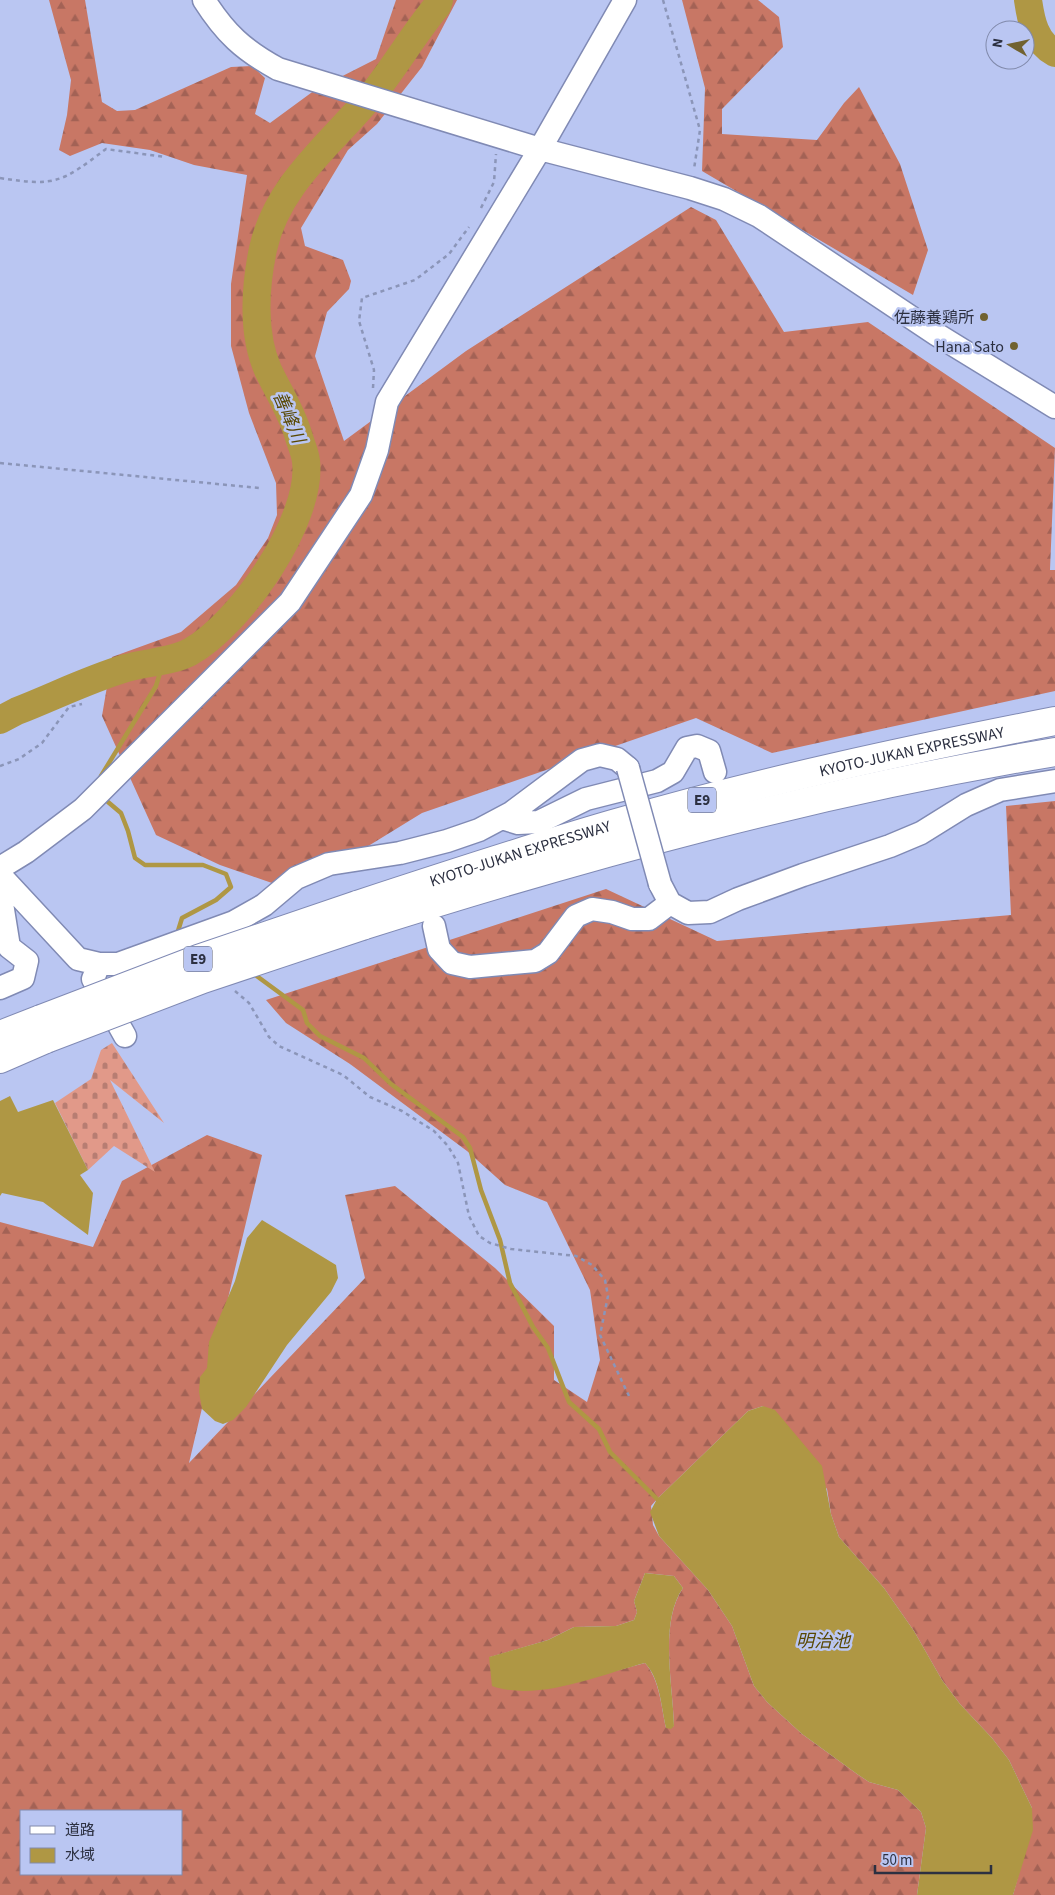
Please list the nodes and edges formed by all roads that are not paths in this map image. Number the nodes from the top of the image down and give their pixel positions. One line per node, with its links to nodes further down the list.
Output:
1 (204, 0): 3 (street)
2 (625, 0): 3 (street)
3 (540, 149): 4 (street); 10 (street)
4 (1055, 407)
5 (1055, 721): 14 (highway, KYOTO-JUKAN EXPRESSWAY / E9)
6 (1055, 752): 14 (highway, KYOTO-JUKAN EXPRESSWAY / E9)
7 (715, 772): 9 (street)
8 (1055, 781): 13 (street)
9 (502, 818): 13 (street, bridge); 16 (street)
10 (0, 868)
11 (0, 875): 16 (street)
12 (0, 891): 17 (street)
13 (665, 893): 15 (street)
14 (359, 916): 18 (highway, KYOTO-JUKAN EXPRESSWAY / E9, bridge)
15 (434, 926)
16 (99, 964): 20 (street)
17 (0, 988)
18 (43, 1029): 19 (highway, KYOTO-JUKAN EXPRESSWAY / E9); 21 (highway, KYOTO-JUKAN EXPRESSWAY / E9)
19 (0, 1035)
20 (125, 1036)
21 (0, 1058)

